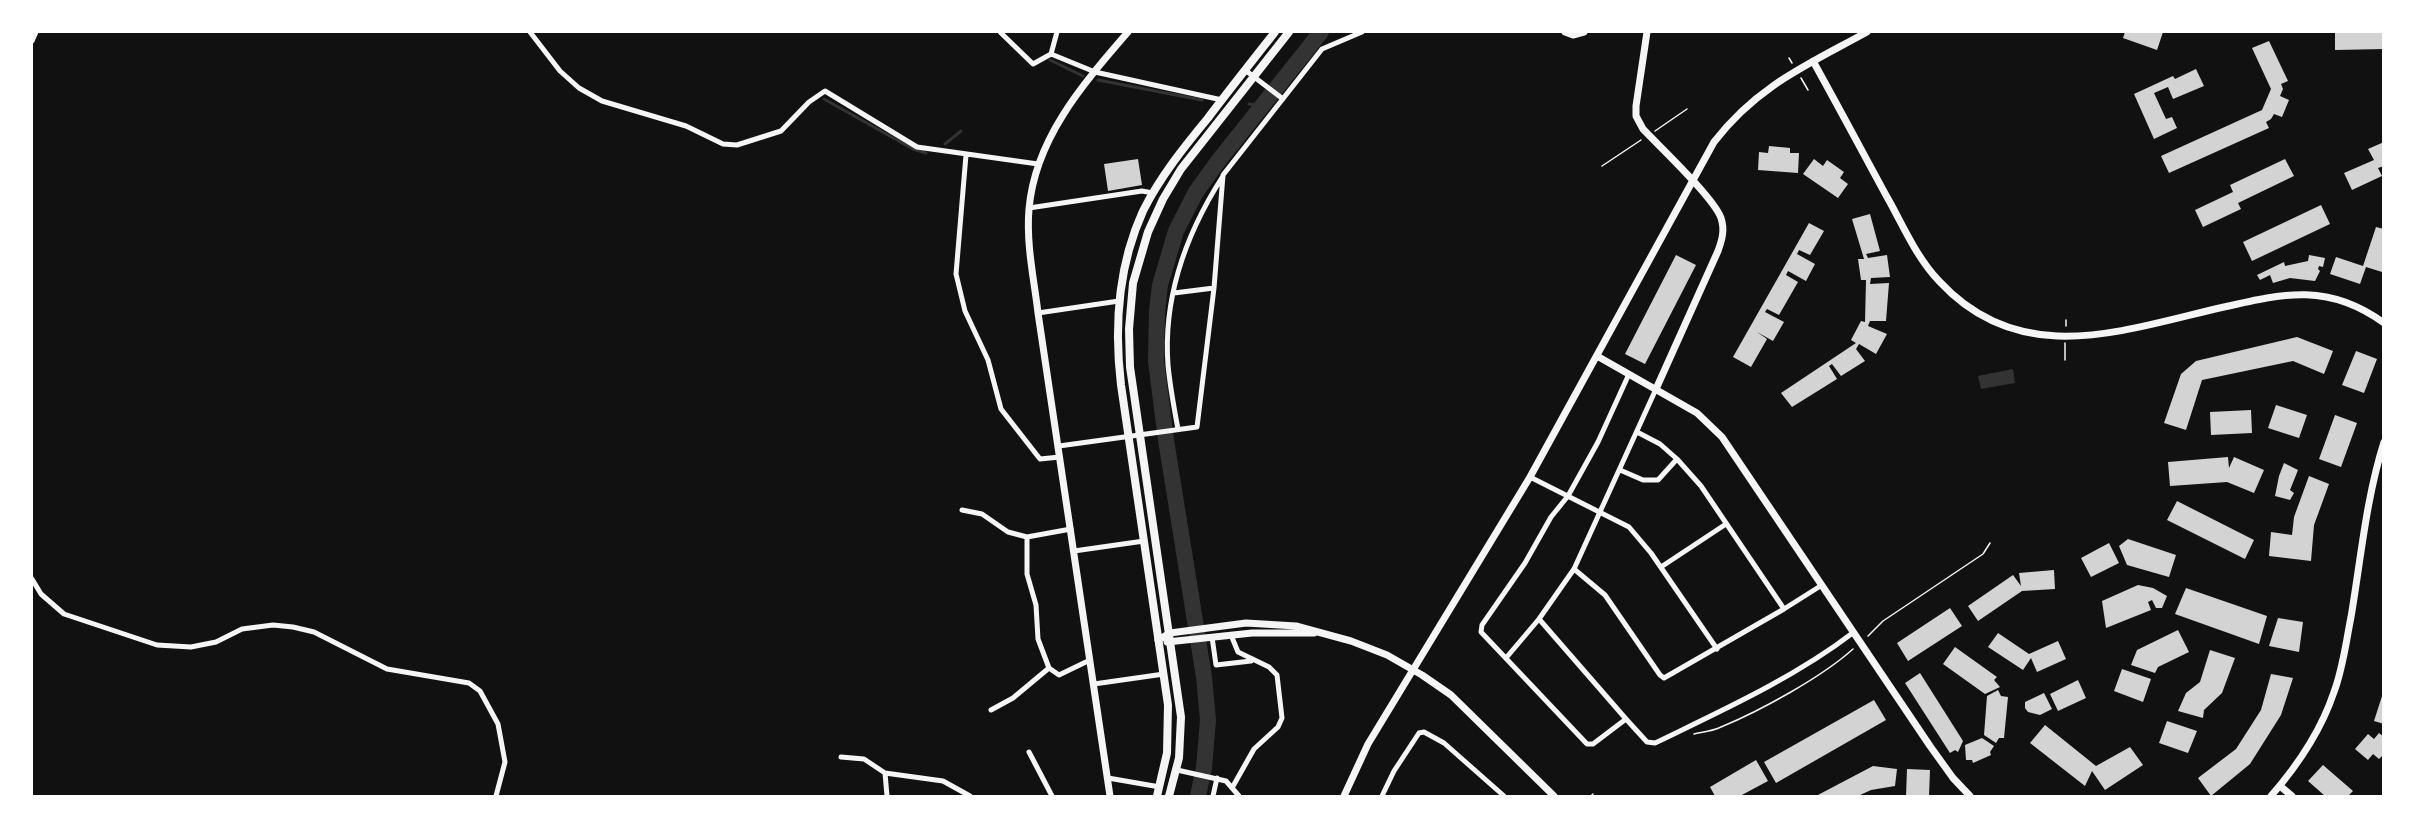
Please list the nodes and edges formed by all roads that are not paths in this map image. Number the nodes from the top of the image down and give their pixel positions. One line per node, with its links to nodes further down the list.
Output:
1 (36, 32): 13 (street)
2 (530, 32): 21 (street)
3 (1000, 32): 14 (street)
4 (1057, 32): 14 (street)
5 (1128, 32): 17 (street)
6 (1275, 32): 16 (main road)
7 (1289, 32): 18 (main road)
8 (1362, 32): 19 (street)
9 (1565, 32): 10 (street)
10 (1584, 32)
11 (1647, 32): 33 (street)
12 (1867, 32): 15 (street)
13 (32, 41)
14 (1051, 54): 17 (street)
15 (1813, 61): 30 (street); 31 (street)
16 (1245, 70): 18 (street); 20 (main road)
17 (1095, 72): 20 (street); 22 (street)
18 (1254, 76): 19 (street); 36 (main road)
19 (1282, 98): 23 (street)
20 (1222, 99): 24 (main road)
21 (966, 155): 22 (street); 40 (street)
22 (1038, 164): 25 (street)
23 (1223, 175): 26 (street); 27 (street)
24 (1153, 193): 25 (street); 28 (main road)
25 (1029, 208): 29 (street)
26 (1214, 288): 27 (street); 34 (street)
27 (1174, 293): 34 (street)
28 (1119, 301): 29 (street); 37 (main road)
29 (1038, 314): 39 (street)
30 (2384, 323)
31 (1597, 356): 32 (street); 43 (street)
32 (1629, 374): 33 (street); 44 (street)
33 (1656, 389): 35 (street); 55 (street)
34 (1176, 429): 36 (street)
35 (1637, 432): 41 (street); 42 (street)
36 (1140, 435): 37 (street); 59 (main road)
37 (1128, 437): 39 (street); 50 (main road)
38 (2384, 442): 80 (street)
39 (1059, 446): 40 (street)
40 (1060, 457): 48 (street)
41 (1677, 459): 42 (street); 47 (street)
42 (1620, 470): 46 (street)
43 (1530, 477): 44 (street); 92 (street)
44 (1568, 496): 46 (street); 66 (street)
45 (962, 510): 49 (street)
46 (1602, 512): 52 (street); 53 (street)
47 (1726, 524): 52 (street); 56 (street)
48 (1071, 529): 49 (street); 51 (street)
49 (1027, 537): 69 (street)
50 (1144, 541): 51 (street); 63 (main road)
51 (1074, 551): 67 (street)
52 (1661, 567): 65 (street)
53 (1574, 569): 57 (street); 65 (street)
54 (32, 579): 83 (street)
55 (1822, 585): 56 (street); 58 (street)
56 (1784, 609): 65 (street)
57 (1539, 619): 66 (street); 73 (street)
58 (1854, 632): 73 (street); 96 (street)
59 (1170, 633): 60 (street); 63 (street); 64 (main road)
60 (1322, 633): 61 (street); 95 (street)
61 (1231, 634): 62 (street); 68 (street)
62 (1209, 638): 64 (street); 68 (street)
63 (1158, 640): 64 (street); 70 (main road)
64 (1171, 643): 76 (main road)
65 (1717, 649)
66 (1506, 658): 73 (street)
67 (1090, 660): 69 (street); 71 (street)
68 (1253, 661): 82 (street)
69 (1049, 668): 72 (street)
70 (1164, 674): 71 (street); 81 (main road)
71 (1094, 684): 78 (street)
72 (992, 710)
73 (1626, 719)
74 (1029, 752): 86 (street)
75 (841, 757): 77 (street)
76 (1176, 770): 79 (street); 89 (main road)
77 (885, 773): 84 (street); 85 (street)
78 (1108, 777): 81 (street); 87 (street)
79 (1215, 778): 82 (street); 90 (street)
80 (2280, 786): 97 (street); 98 (street)
81 (1160, 787): 88 (main road)
82 (1232, 788): 91 (street)
83 (495, 796)
84 (887, 796)
85 (970, 796)
86 (1052, 796)
87 (1110, 796)
88 (1157, 796)
89 (1169, 796)
90 (1213, 796)
91 (1239, 796)
92 (1344, 796)
93 (1383, 796): 94 (street)
94 (1504, 796)
95 (1554, 796)
96 (1970, 796)
97 (2271, 796)
98 (2292, 796)

